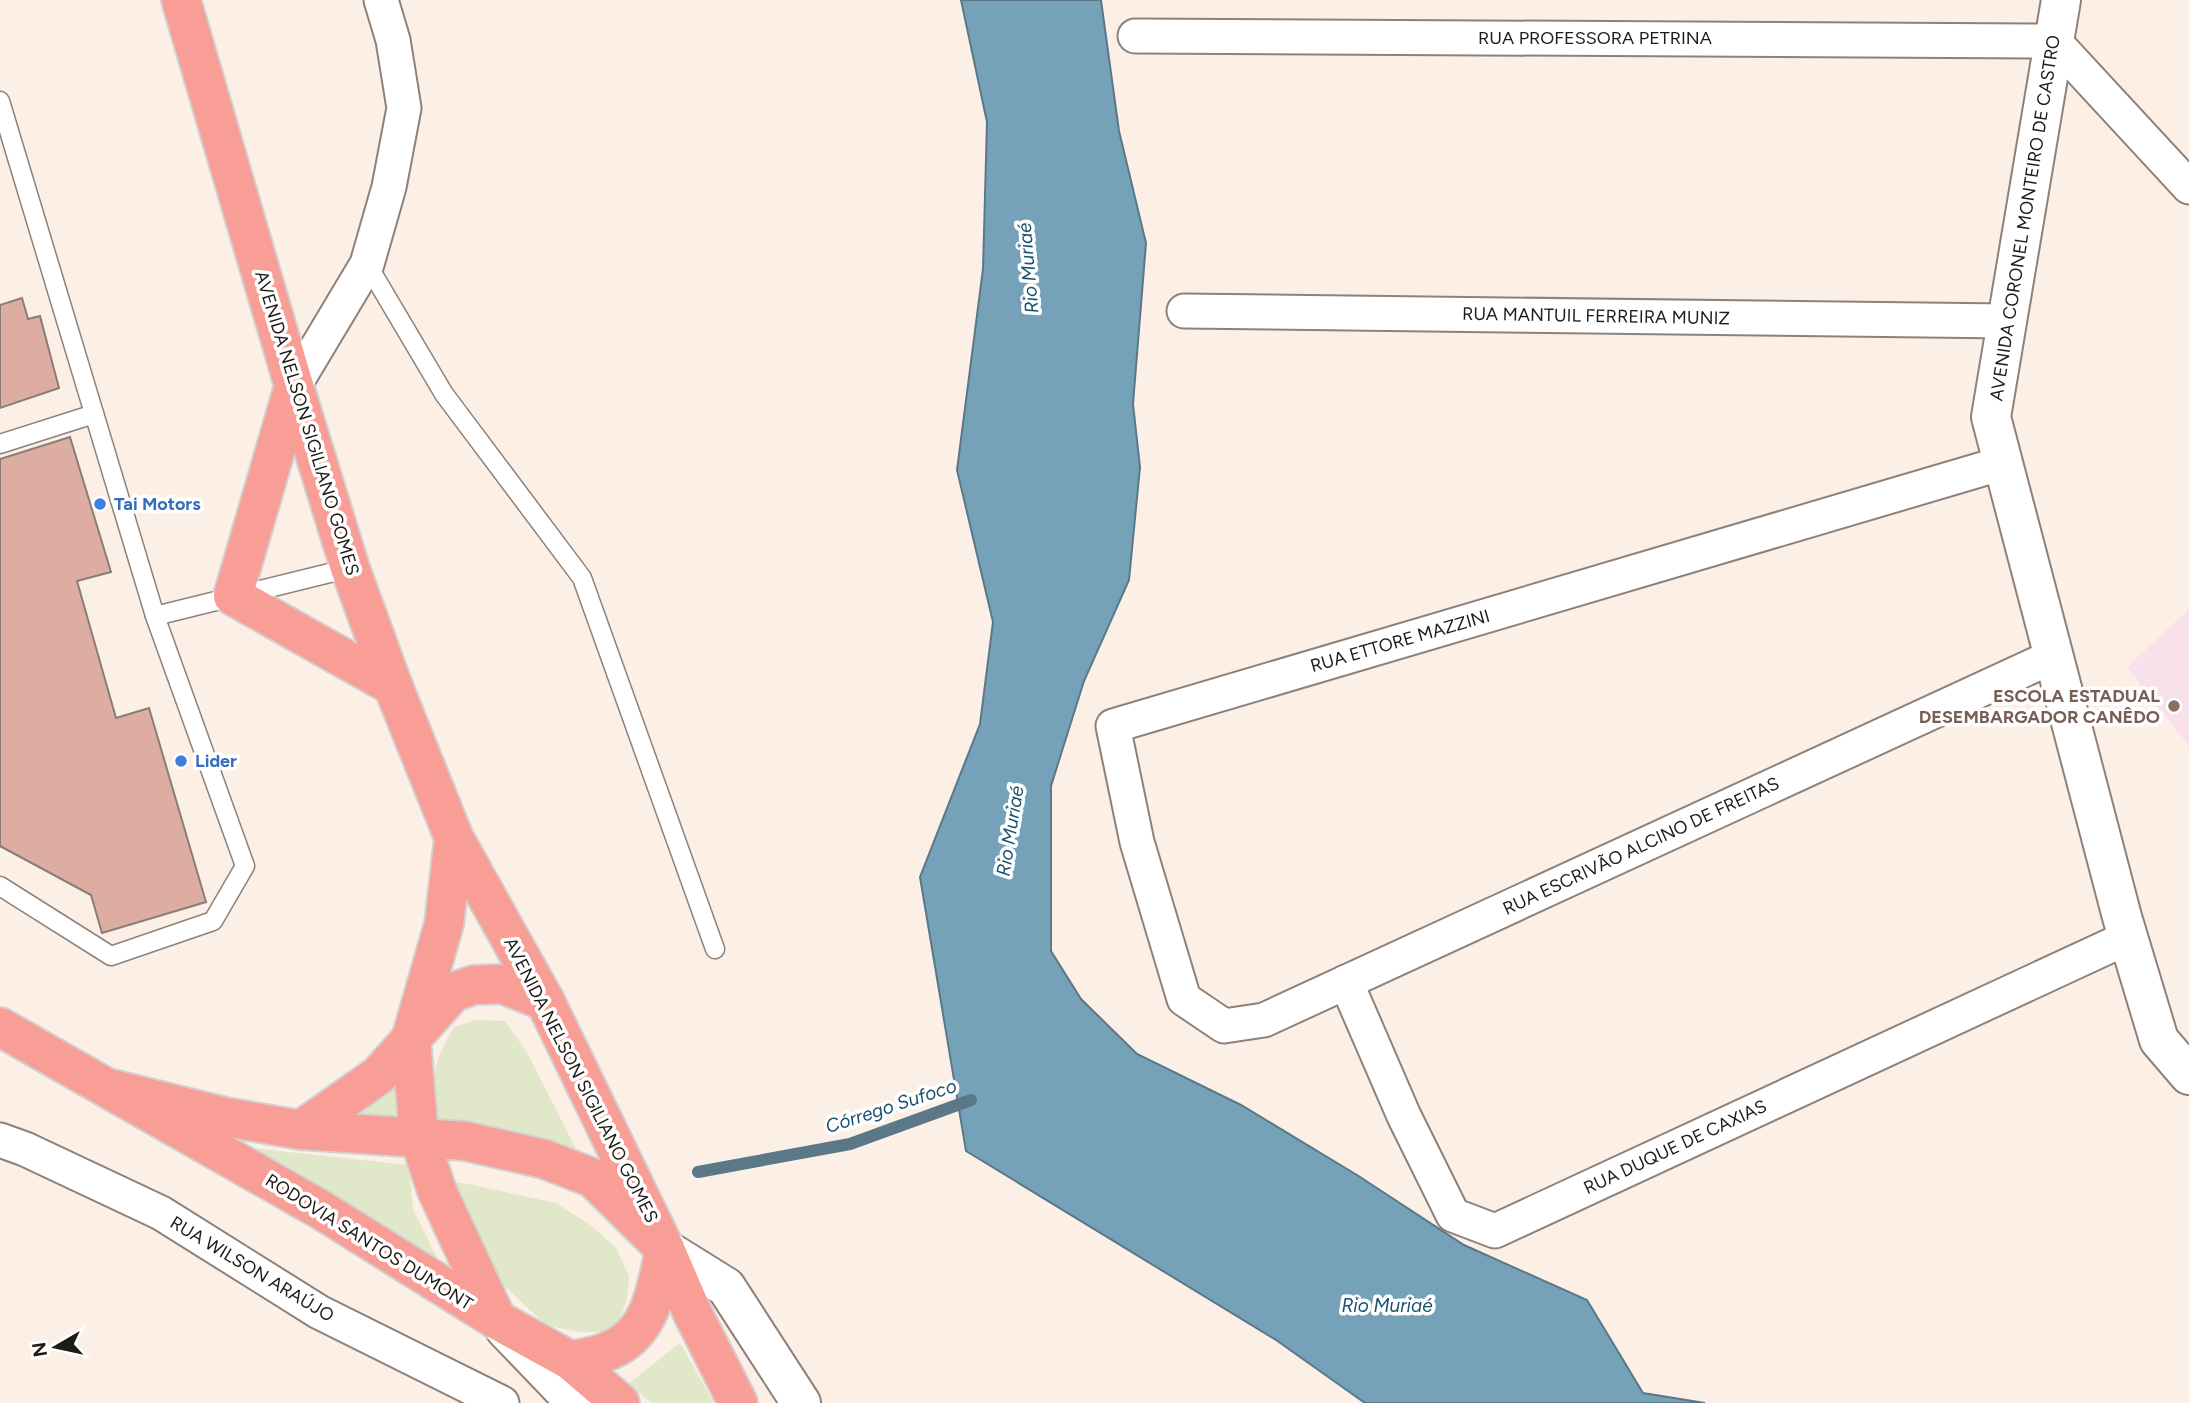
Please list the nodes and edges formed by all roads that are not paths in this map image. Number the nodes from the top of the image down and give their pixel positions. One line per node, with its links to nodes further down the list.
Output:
1 (181, 0): 11 (highway, AVENIDA NELSON SIGILIANO GOMES)
2 (381, 0): 8 (street)
3 (2061, 0): 5 (street, AVENIDA CORONEL MONTEIRO DE CASTRO)
4 (1135, 36): 5 (street, RUA PROFESSORA PETRINA)
5 (2054, 41): 7 (street); 10 (street, AVENIDA CORONEL MONTEIRO DE CASTRO)
6 (0, 101): 12 (lane)
7 (2189, 187)
8 (367, 264): 11 (street); 23 (lane)
9 (1184, 311): 10 (street, RUA MANTUIL FERREIRA MUNIZ)
10 (2008, 321): 14 (street, AVENIDA CORONEL MONTEIRO DE CASTRO)
11 (294, 386): 15 (highway, AVENIDA NELSON SIGILIANO GOMES); 16 (highway)
12 (94, 414): 13 (lane); 17 (lane)
13 (0, 444)
14 (2003, 463): 18 (street, AVENIDA CORONEL MONTEIRO DE CASTRO); 26 (street, RUA ETTORE MAZZINI)
15 (350, 568): 16 (lane); 19 (highway, AVENIDA NELSON SIGILIANO GOMES)
16 (233, 596): 17 (lane); 19 (highway)
17 (155, 616): 21 (lane)
18 (2054, 656): 22 (street, AVENIDA CORONEL MONTEIRO DE CASTRO); 24 (street, RUA ESCRIVÃO ALCINO DE FREITAS)
19 (393, 686): 20 (highway, AVENIDA NELSON SIGILIANO GOMES)
20 (454, 838): 25 (highway, AVENIDA NELSON SIGILIANO GOMES); 28 (highway, AVENIDA NELSON SIGILIANO GOMES)
21 (0, 886)
22 (2129, 937): 24 (street, RUA DUQUE DE CAXIAS); 29 (street, AVENIDA CORONEL MONTEIRO DE CASTRO)
23 (715, 949)
24 (1346, 982): 26 (street, RUA ESCRIVÃO ALCINO DE FREITAS)
25 (545, 1001): 28 (highway); 34 (highway, AVENIDA NELSON SIGILIANO GOMES)
26 (1224, 1026)
27 (0, 1027): 30 (highway, RODOVIA SANTOS DUMONT)
28 (411, 1039): 31 (highway); 32 (highway, AVENIDA NELSON SIGILIANO GOMES)
29 (2189, 1075)
30 (112, 1089): 31 (highway, RODOVIA SANTOS DUMONT); 35 (highway, RODOVIA SANTOS DUMONT)
31 (300, 1130): 32 (highway, RODOVIA SANTOS DUMONT)
32 (419, 1137): 34 (highway, RODOVIA SANTOS DUMONT); 35 (highway, AVENIDA NELSON SIGILIANO GOMES)
33 (0, 1140): 37 (street, RUA WILSON ARAÚJO)
34 (665, 1249): 36 (highway); 40 (highway, RODOVIA SANTOS DUMONT); 41 (street)
35 (497, 1320): 36 (highway, RODOVIA SANTOS DUMONT); 38 (street)
36 (571, 1361): 39 (highway, RODOVIA SANTOS DUMONT)
37 (502, 1403)
38 (576, 1403)
39 (620, 1403)
40 (738, 1403)
41 (801, 1403)

